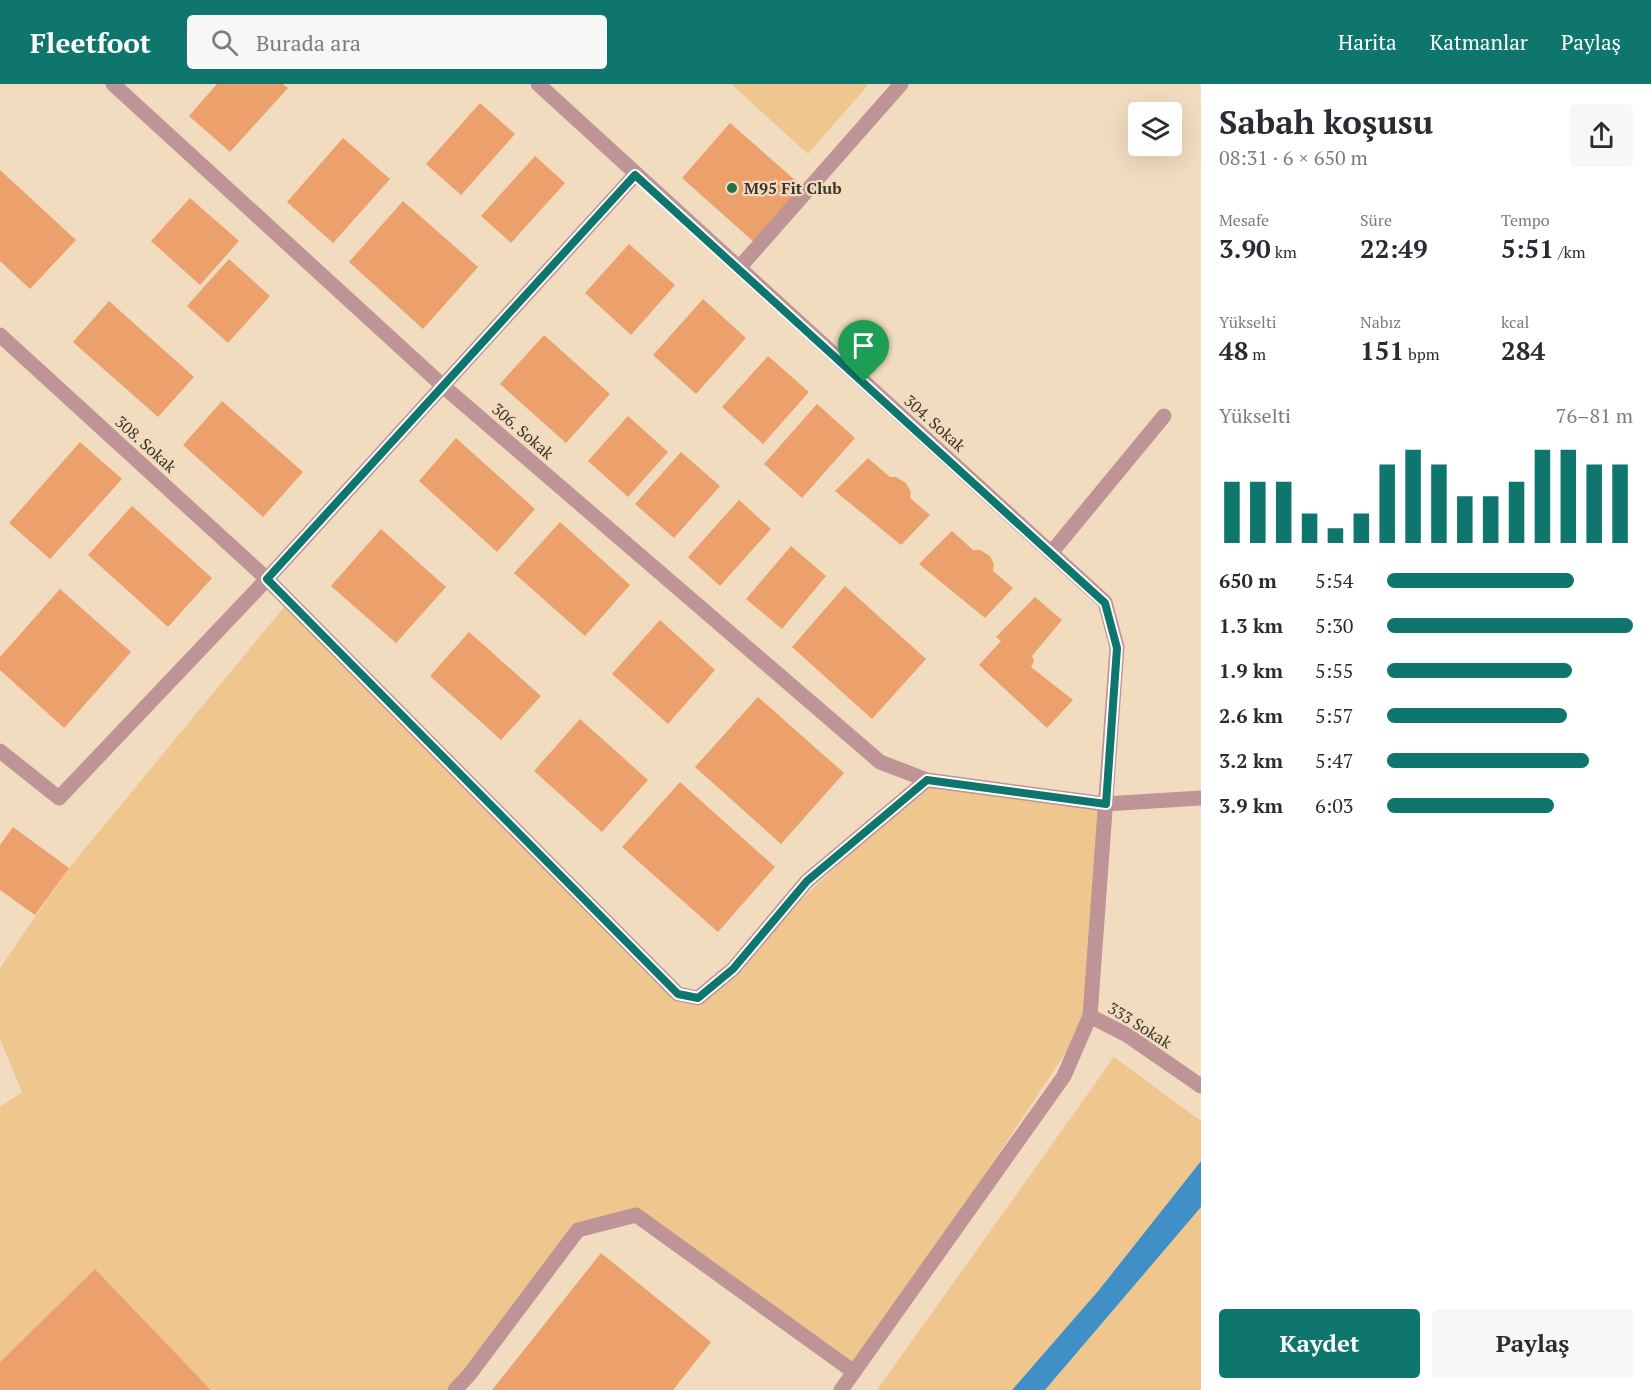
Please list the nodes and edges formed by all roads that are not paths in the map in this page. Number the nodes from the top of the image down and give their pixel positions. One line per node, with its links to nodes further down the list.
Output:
1 (113, 84): 7 (street, 306. Sokak)
2 (538, 84): 4 (street, 304. Sokak)
3 (901, 84): 5 (street)
4 (635, 175): 5 (street, 304. Sokak); 7 (street)
5 (739, 268): 9 (street, 304. Sokak)
6 (0, 335): 10 (street, 308. Sokak)
7 (443, 386): 10 (street); 12 (street, 306. Sokak)
8 (1164, 416): 9 (street)
9 (1052, 553): 14 (street, 304. Sokak)
10 (267, 579): 11 (street); 12 (street, 308. Sokak)
11 (0, 751)
12 (927, 780): 14 (street, 306. Sokak)
13 (1201, 798): 14 (street, 306. Sokak)
14 (1106, 804): 15 (street, 304. Sokak)
15 (1090, 1016): 16 (street, 333 Sokak); 17 (street, 304. Sokak)
16 (1201, 1086)
17 (854, 1372): 18 (street); 19 (street, 304. Sokak)
18 (455, 1390)
19 (841, 1390)

